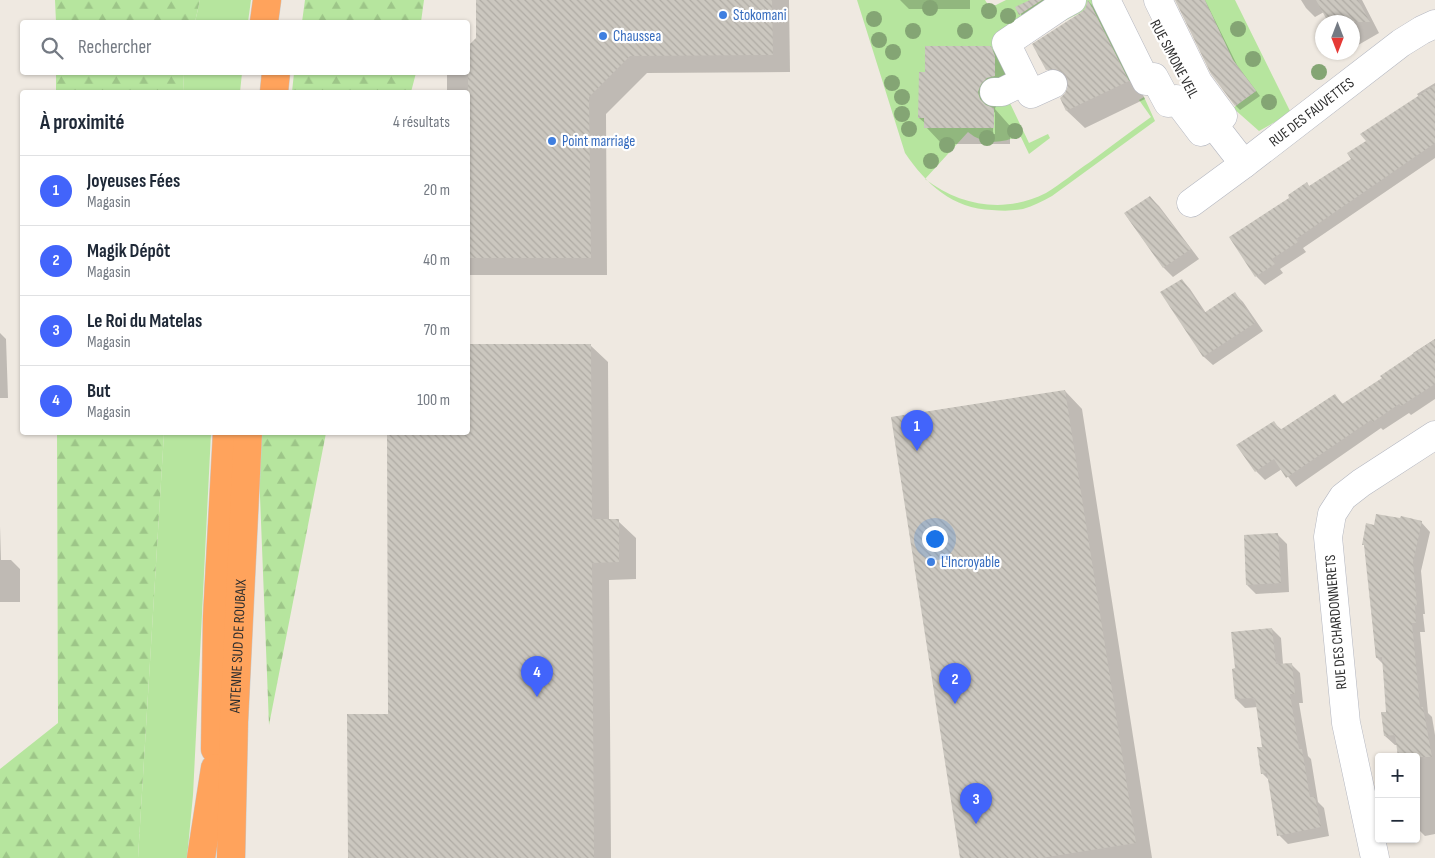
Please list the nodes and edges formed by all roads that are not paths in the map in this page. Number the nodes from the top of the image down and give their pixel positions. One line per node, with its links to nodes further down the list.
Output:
1 (267, 0): 7 (highway)
2 (284, 0): 8 (highway)
3 (1072, 0): 12 (street)
4 (1106, 0): 17 (street)
5 (1142, 0): 17 (street, RUE SIMONE VEIL)
6 (1158, 0): 17 (street)
7 (264, 20)
8 (282, 20)
9 (1435, 24): 18 (street, RUE DES FAUVETTES)
10 (258, 75): 14 (highway)
11 (276, 75): 15 (highway)
12 (1024, 81): 13 (street); 16 (street)
13 (1052, 84)
14 (256, 90)
15 (274, 90)
16 (994, 92)
17 (1213, 123): 18 (street, RUE SIMONE VEIL)
18 (1244, 164): 19 (street, RUE DES FAUVETTES)
19 (1191, 203)
20 (227, 435): 23 (highway, ANTENNE SUD DE ROUBAIX)
21 (248, 435): 26 (highway, ANTENNE SUD DE ROUBAIX)
22 (1435, 435): 27 (street, RUE DES CHARDONNERETS)
23 (215, 768): 24 (highway); 25 (highway, ANTENNE SUD DE ROUBAIX)
24 (201, 858)
25 (213, 858)
26 (232, 858)
27 (1374, 858)

